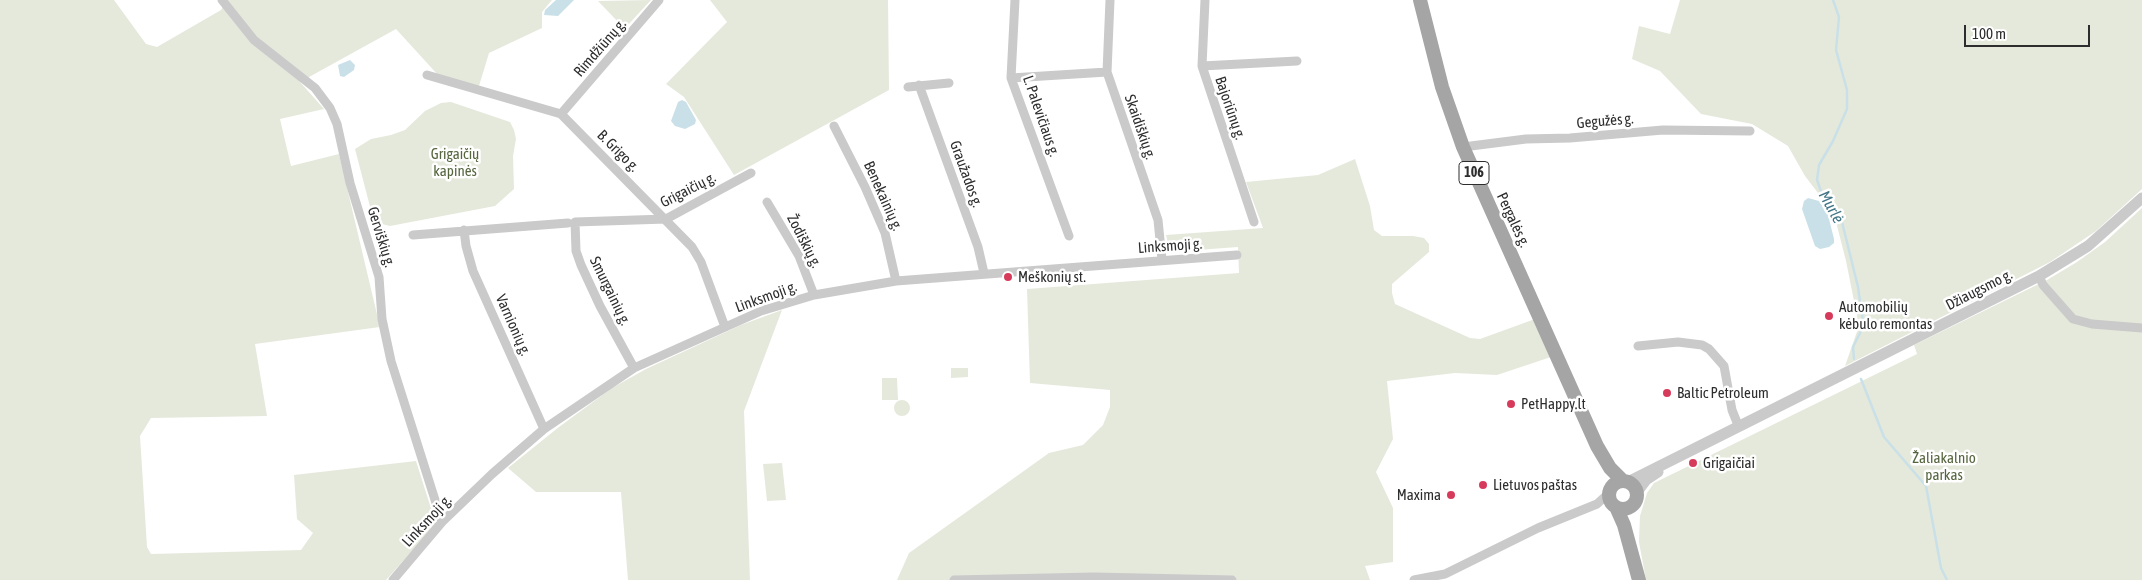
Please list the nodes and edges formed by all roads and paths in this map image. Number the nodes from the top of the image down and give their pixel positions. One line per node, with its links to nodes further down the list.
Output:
1 (222, 0): 29 (street, Gerviškių g.)
2 (659, 0): 15 (street, Rimdžiūnų g.)
3 (1015, 0): 11 (street, L. Palevičiaus g.)
4 (1110, 0): 9 (street, Skaidiškių g.)
5 (1205, 0): 8 (street, Bajoriūnų g.)
6 (1420, 0): 18 (main road, Pergalės g. / 106)
7 (1297, 61): 8 (street)
8 (1202, 66): 23 (street, Bajoriūnų g.)
9 (1107, 72): 11 (street); 31 (street, Skaidiškių g.)
10 (427, 76): 15 (street, B. Grigo g.)
11 (1011, 78): 27 (street, L. Palevičiaus g.)
12 (949, 82): 13 (street)
13 (919, 85): 14 (street); 32 (street, Graužados g.)
14 (908, 87)
15 (561, 114): 22 (street, B. Grigo g.)
16 (834, 126): 34 (street, Benekainių g.)
17 (1750, 131): 18 (street, Gegužės g.)
18 (1463, 147): 42 (main road, Pergalės g. / 106)
19 (751, 173): 22 (street, Grigaičių g.)
20 (2142, 198): 33 (street, Džiaugsmo g.)
21 (767, 202): 35 (street, Žodiškių g.)
22 (666, 219): 24 (street, Grigaičių g.); 36 (street, B. Grigo g.)
23 (1254, 222)
24 (571, 223): 25 (street, Grigaičių g.); 39 (street, Smurgainių g.)
25 (464, 230): 26 (street, Grigaičių g.); 41 (street, Varnionių g.)
26 (413, 235)
27 (1069, 236)
28 (378, 238): 29 (street)
29 (369, 241): 46 (street, Gerviškių g.)
30 (1237, 255): 31 (street, Linksmoji g.)
31 (1162, 260): 32 (street, Linksmoji g.)
32 (984, 274): 34 (street, Linksmoji g.)
33 (2039, 276): 37 (street); 40 (street, Džiaugsmo g.)
34 (896, 281): 35 (street, Linksmoji g.)
35 (814, 295): 36 (street, Linksmoji g.)
36 (725, 326): 39 (street, Linksmoji g.)
37 (2142, 328)
38 (1638, 346): 40 (street)
39 (634, 368): 41 (street, Linksmoji g.)
40 (1738, 425): 43 (street, Džiaugsmo g.)
41 (544, 429): 46 (street, Linksmoji g.)
42 (1597, 446): 43 (main road, Pergalės g. / 106); 44 (main road, Pergalės g. / 106)
43 (1629, 485): 44 (main road); 45 (main road)
44 (1612, 498): 45 (main road); 47 (main road, Pergalės g. / 106); 51 (street)
45 (1631, 506): 47 (main road, Pergalės g. / 106)
46 (442, 522): 48 (street, Linksmoji g.)
47 (1629, 542): 52 (main road, Pergalės g. / 106)
48 (393, 580)
49 (954, 580): 50 (street)
50 (1232, 580)
51 (1414, 580)
52 (1639, 580)

